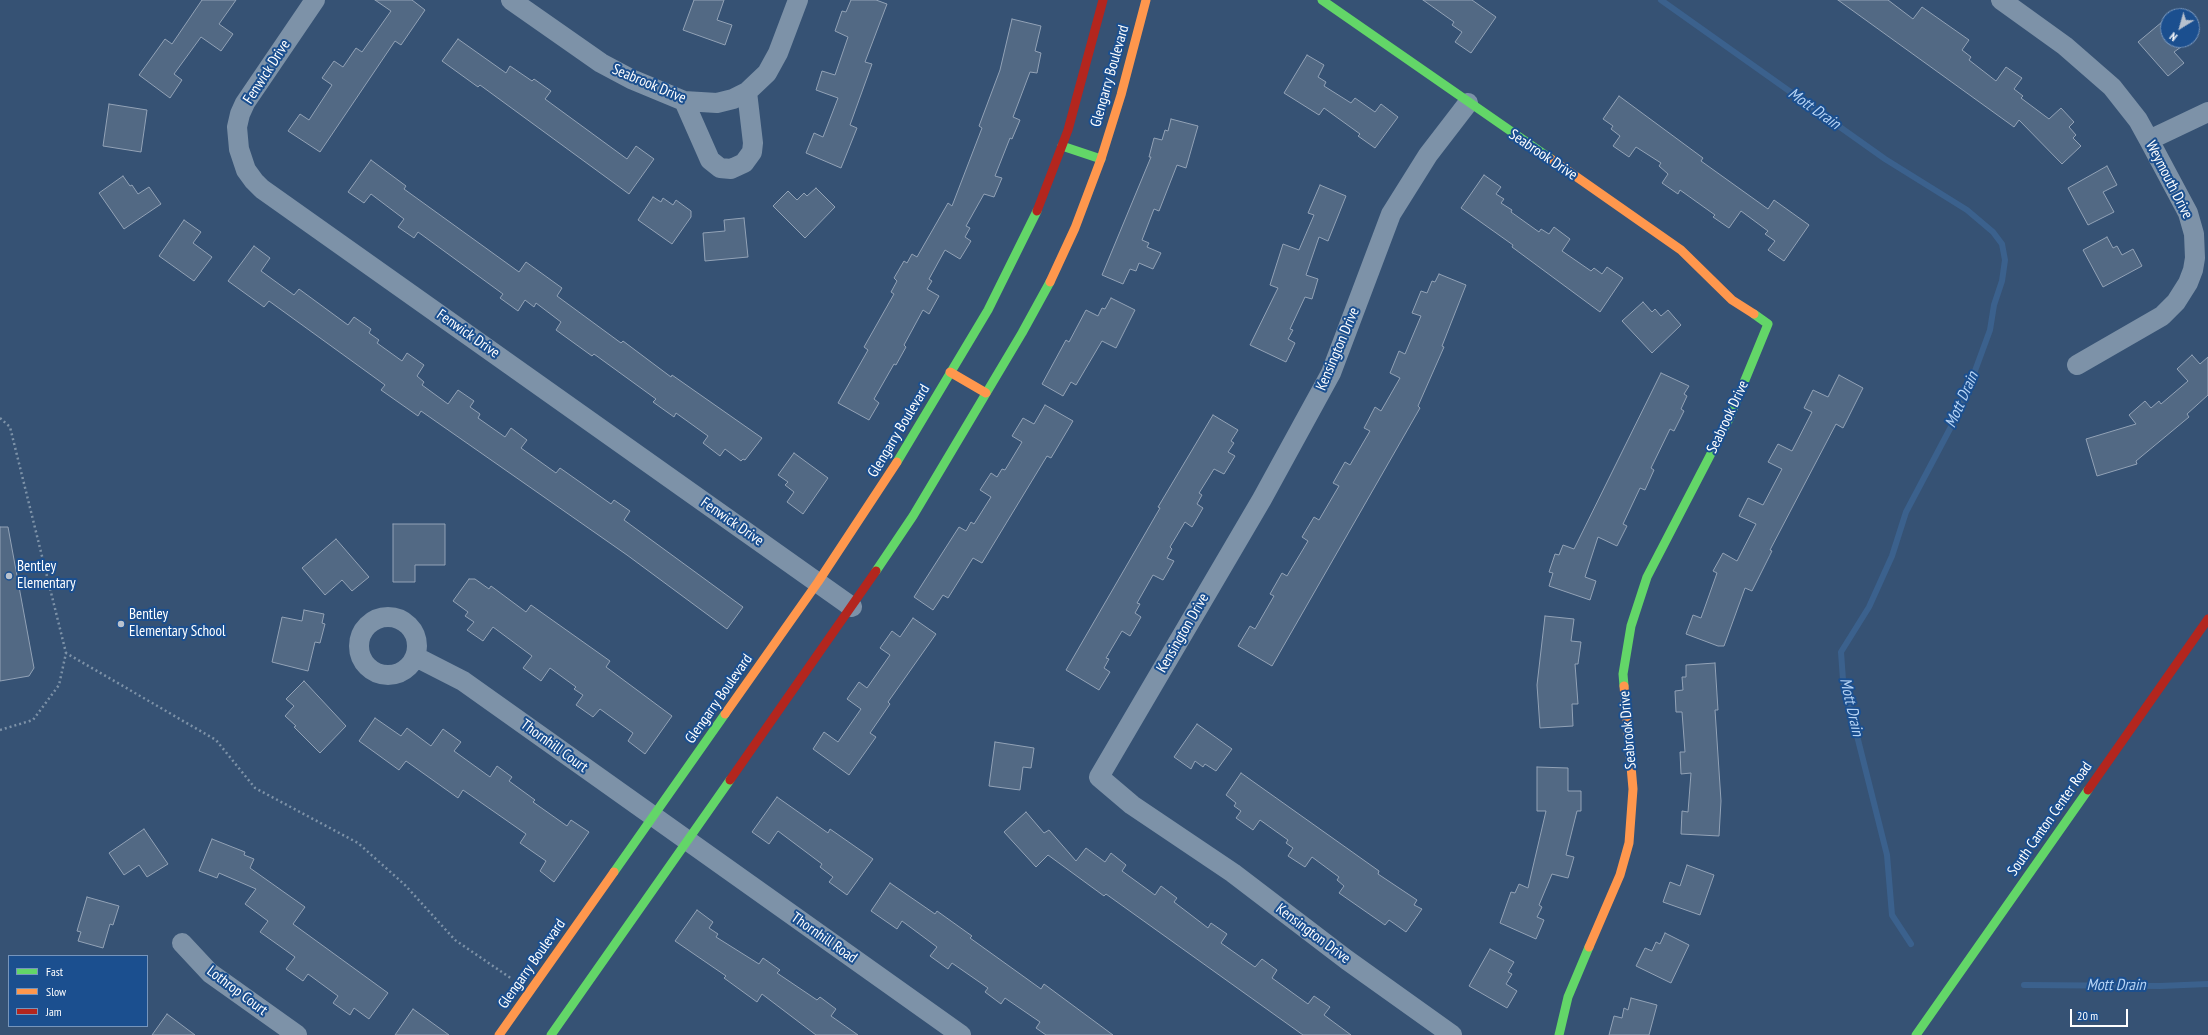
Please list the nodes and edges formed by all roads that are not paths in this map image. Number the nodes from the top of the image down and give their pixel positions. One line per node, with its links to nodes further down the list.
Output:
1 (315, 0): 18 (street, Fenwick Drive)
2 (511, 0): 9 (street, Seabrook Drive)
3 (798, 0): 8 (street, Seabrook Drive)
4 (1102, 0): 13 (street, Glengarry Boulevard)
5 (1146, 0): 14 (street, Glengarry Boulevard)
6 (1322, 0): 10 (street, Seabrook Drive)
7 (2001, 0): 12 (street, Weymouth Drive)
8 (747, 92): 9 (street, Seabrook Drive); 9 (street)
9 (684, 101)
10 (1468, 104): 29 (street, Kensington Drive); 30 (street, Seabrook Drive)
11 (2208, 112): 12 (street)
12 (2149, 140): 15 (street, Weymouth Drive)
13 (1062, 146): 14 (street); 16 (street, Glengarry Boulevard)
14 (1101, 159): 17 (street, Glengarry Boulevard)
15 (2077, 365)
16 (950, 372): 17 (street); 18 (street, Glengarry Boulevard)
17 (986, 393): 19 (street, Glengarry Boulevard)
18 (818, 582): 19 (street, Fenwick Drive); 22 (street, Glengarry Boulevard)
19 (852, 607): 23 (street, Glengarry Boulevard)
20 (2208, 619): 31 (street, South Canton Center Road)
21 (416, 657): 22 (street, Thornhill Court)
22 (653, 818): 23 (street, Thornhill Court); 26 (street, Glengarry Boulevard)
23 (687, 842): 27 (street, Glengarry Boulevard); 28 (street, Thornhill Road)
24 (182, 944): 25 (street, Lothrop Court)
25 (297, 1035)
26 (499, 1035)
27 (551, 1035)
28 (961, 1035)
29 (1452, 1035)
30 (1559, 1035)
31 (1916, 1035)

